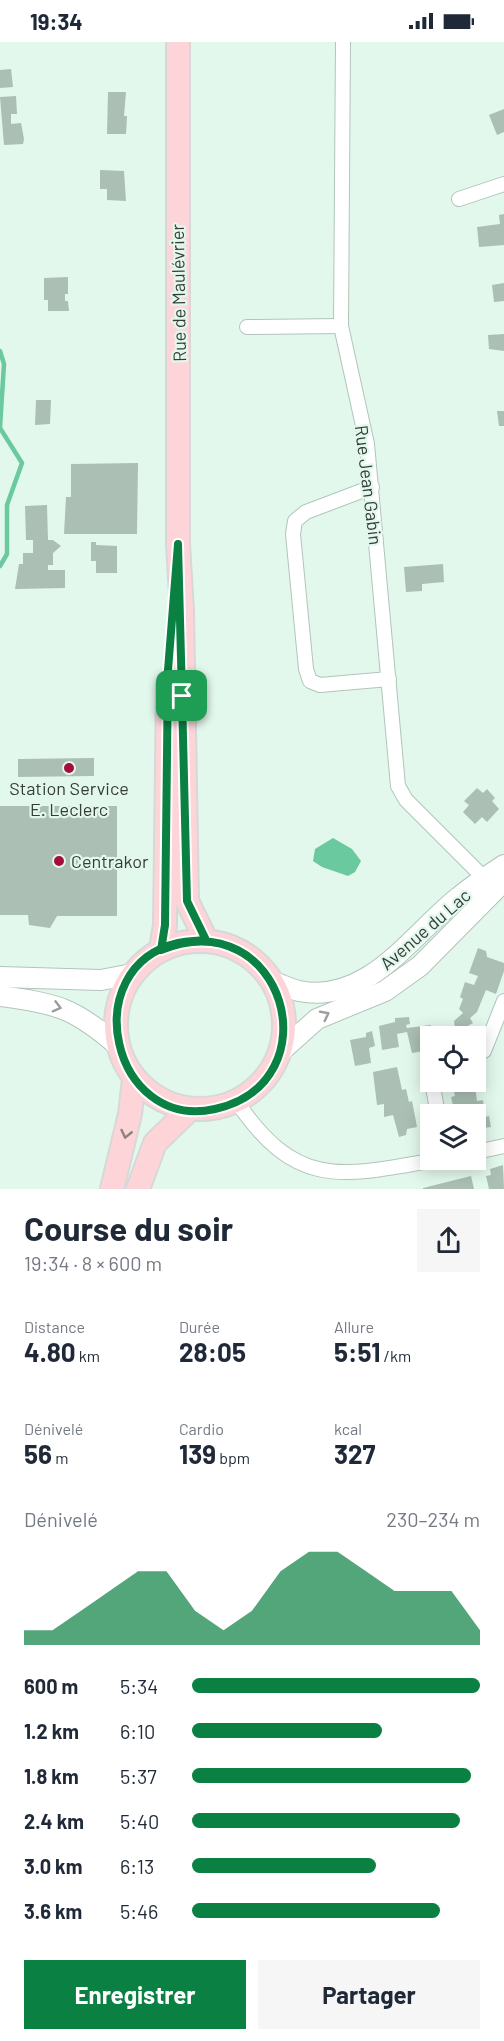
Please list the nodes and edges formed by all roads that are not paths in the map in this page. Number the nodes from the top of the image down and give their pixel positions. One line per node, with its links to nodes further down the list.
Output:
1 (178, 42): 8 (main road, Rue de Maulévrier)
2 (343, 42): 5 (street, Rue Jean Gabin)
3 (504, 184): 4 (street)
4 (459, 199)
5 (341, 326): 6 (street); 7 (street, Rue Jean Gabin)
6 (247, 327)
7 (372, 487): 9 (street, Rue Jean Gabin); 9 (street)
8 (178, 544): 12 (main road, Rue de Maulévrier); 13 (main road, Rue de Maulévrier)
9 (389, 679): 11 (street, Rue Jean Gabin)
10 (504, 865): 11 (street, Avenue du Lac)
11 (495, 883): 16 (street, Avenue du Lac); 21 (street, Avenue du Lac, one-way to 11)
12 (206, 940): 13 (main road); 16 (main road)
13 (161, 950): 14 (main road)
14 (132, 974): 15 (street); 19 (main road)
15 (0, 977)
16 (273, 982): 21 (main road)
17 (0, 996): 19 (street, one-way to 19)
18 (504, 1001): 20 (street)
19 (117, 1045): 22 (main road)
20 (486, 1046)
21 (280, 1052): 23 (main road)
22 (134, 1079): 24 (main road); 28 (main road, one-way to 28)
23 (237, 1102): 24 (main road); 27 (street)
24 (189, 1110): 29 (main road)
25 (504, 1146): 26 (street)
26 (486, 1150)
27 (420, 1163)
28 (112, 1189)
29 (138, 1189)

